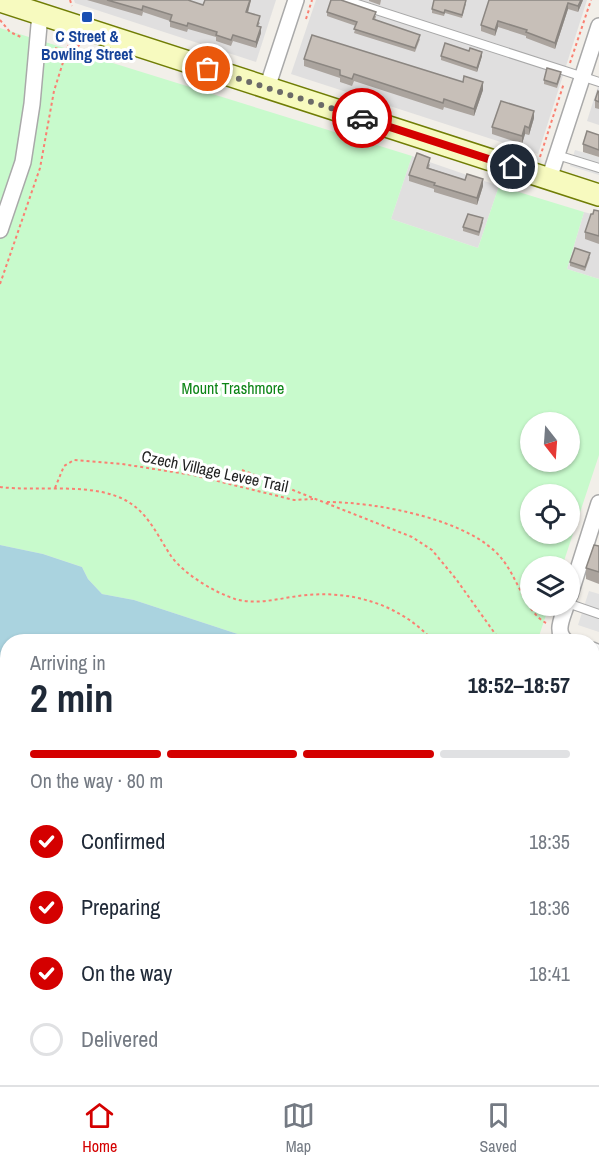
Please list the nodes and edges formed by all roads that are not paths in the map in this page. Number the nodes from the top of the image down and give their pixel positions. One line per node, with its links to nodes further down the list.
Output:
1 (296, 0): 8 (street)
2 (345, 0): 6 (lane)
3 (0, 1): 4 (main road)
4 (39, 7): 8 (main road); 13 (street)
5 (599, 26): 6 (street)
6 (582, 76): 7 (lane); 9 (street)
7 (599, 82)
8 (267, 88): 11 (main road)
9 (557, 154): 10 (lane); 11 (street)
10 (599, 168)
11 (549, 179): 12 (main road)
12 (599, 195)
13 (0, 230)
14 (599, 504): 15 (street)
15 (580, 570)
16 (580, 608): 17 (lane)
17 (599, 614)
18 (564, 616): 19 (street)
19 (559, 634)

